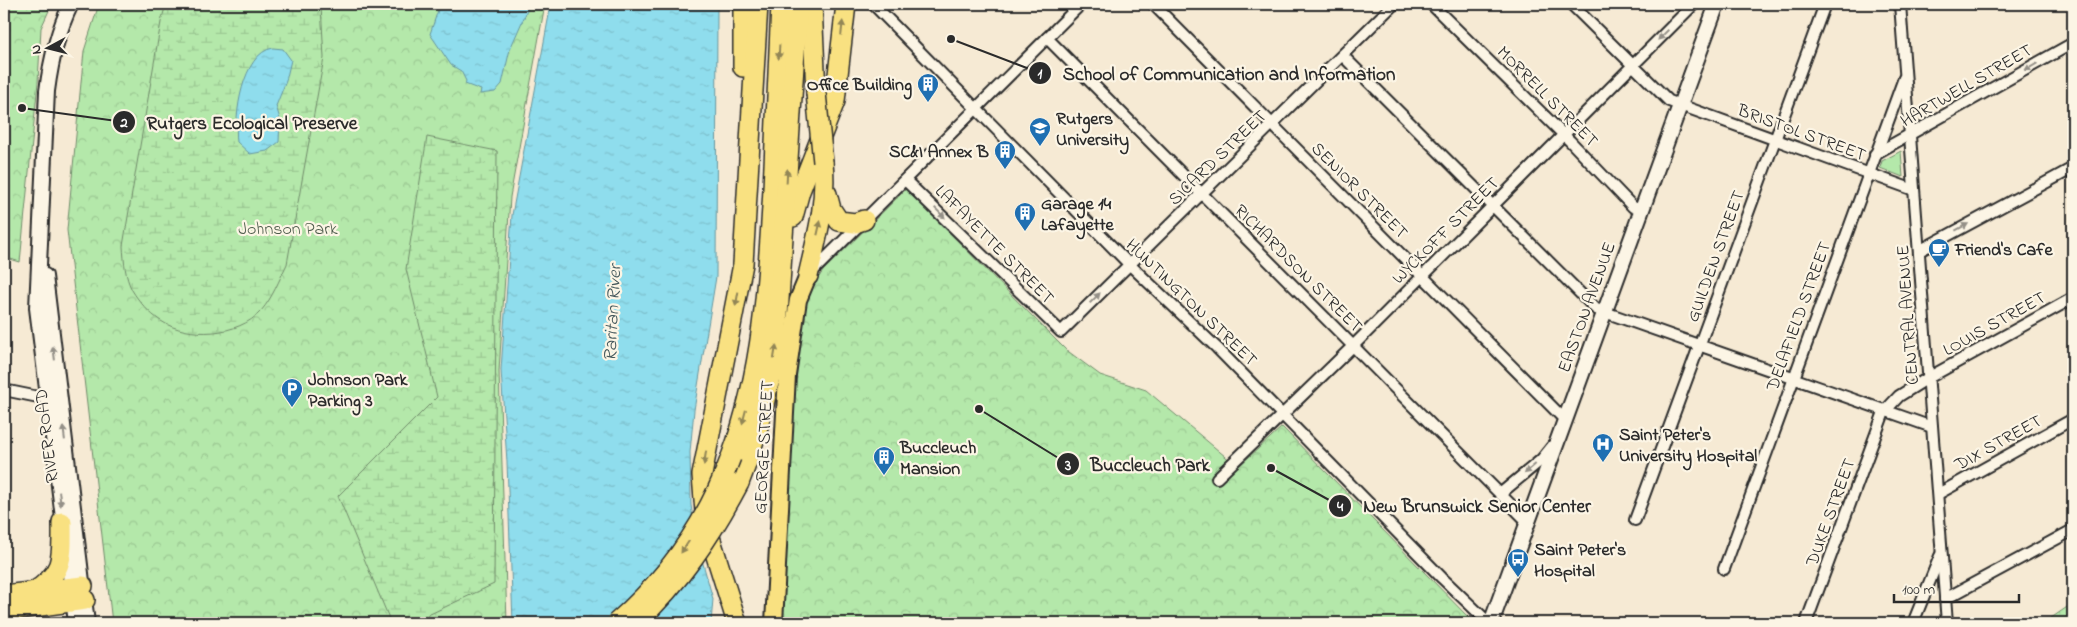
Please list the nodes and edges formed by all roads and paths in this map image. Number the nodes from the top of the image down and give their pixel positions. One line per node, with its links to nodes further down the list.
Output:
1 (71, 4): 40 (street, RIVER ROAD)
2 (743, 4): 43 (highway)
3 (758, 4): 18 (highway)
4 (781, 4): 52 (highway, one-way to 52)
5 (798, 4): 42 (highway, one-way to 5)
6 (812, 4): 34 (highway, bridge)
7 (846, 4): 42 (highway, one-way to 7)
8 (873, 4): 25 (street, HUNTINGTON STREET)
9 (1081, 4): 19 (street)
10 (1153, 4): 26 (street, SENIOR STREET)
11 (1394, 4): 21 (street, SICARD STREET)
12 (1432, 4): 27 (street, MORRELL STREET)
13 (1571, 4): 22 (street, BRISTOL STREET)
14 (1694, 4): 22 (street, WYCKOFF STREET, one-way to 22)
15 (1717, 4): 24 (street, EASTON AVENUE)
16 (1825, 4): 29 (street, GUILDEN STREET)
17 (1900, 4): 23 (street, CENTRAL AVENUE)
18 (757, 24): 43 (highway); 52 (highway)
19 (1047, 38): 25 (street); 36 (street, RICHARDSON STREET)
20 (2073, 43): 28 (street, HARTWELL STREET, one-way to 28)
21 (1343, 56): 26 (street, SICARD STREET); 37 (street)
22 (1632, 66): 24 (street, BRISTOL STREET); 27 (street, WYCKOFF STREET)
23 (1906, 75): 28 (street, CENTRAL AVENUE); 30 (street, DELAFIELD STREET)
24 (1679, 105): 29 (street, BRISTOL STREET); 38 (street, EASTON AVENUE)
25 (976, 108): 33 (street); 44 (street, HUNTINGTON STREET)
26 (1272, 125): 36 (street, SICARD STREET); 45 (street, SENIOR STREET)
27 (1564, 135): 37 (street, WYCKOFF STREET); 38 (street, MORRELL STREET)
28 (1910, 136): 30 (street, HARTWELL STREET); 35 (street, CENTRAL AVENUE)
29 (1775, 139): 32 (street, BRISTOL STREET); 51 (street, GUILDEN STREET)
30 (1875, 154): 32 (street, DELAFIELD STREET)
31 (2073, 168): 41 (street, one-way to 31)
32 (1868, 173): 35 (street, BRISTOL STREET); 54 (street, DELAFIELD STREET)
33 (905, 180): 39 (street); 49 (street, LAFAYETTE STREET, one-way to 49)
34 (825, 188): 39 (highway); 46 (highway, one-way to 34)
35 (1914, 190): 41 (street, CENTRAL AVENUE)
36 (1201, 194): 44 (street, SICARD STREET); 50 (street, RICHARDSON STREET)
37 (1493, 205): 45 (street, WYCKOFF STREET); 48 (street)
38 (1641, 210): 48 (street, EASTON AVENUE)
39 (864, 220): 46 (street)
40 (41, 244): 56 (street, RIVER ROAD); 73 (street, RIVER ROAD, one-way to 40)
41 (1919, 250): 53 (street, CENTRAL AVENUE)
42 (783, 260): 81 (highway, one-way to 42, bridge)
43 (744, 264): 82 (highway, one-way to 82)
44 (1129, 264): 49 (street, SICARD STREET, one-way to 44); 58 (street, HUNTINGTON STREET)
45 (1423, 275): 50 (street, WYCKOFF STREET); 60 (street, SENIOR STREET)
46 (808, 276): 83 (main road, GEORGE STREET)
47 (2073, 298): 53 (street, LOUIS STREET)
48 (1604, 312): 51 (street); 60 (street, EASTON AVENUE)
49 (1061, 332)
50 (1353, 346): 58 (street, WYCKOFF STREET); 64 (street, RICHARDSON STREET)
51 (1699, 346): 54 (street); 66 (street, GUILDEN STREET)
52 (754, 377): 80 (highway, one-way to 80, bridge)
53 (1928, 378): 57 (street, LOUIS STREET); 61 (street, CENTRAL AVENUE)
54 (1793, 379): 57 (street); 71 (street, DELAFIELD STREET)
55 (4, 390): 56 (street)
56 (48, 399): 67 (street, RIVER ROAD, one-way to 67)
57 (1884, 412): 61 (street); 85 (street, DUKE STREET)
58 (1282, 415): 63 (street, WYCKOFF STREET); 84 (street, HUNTINGTON STREET)
59 (2073, 419): 65 (street, DIX STREET)
60 (1565, 420): 62 (street, EASTON AVENUE)
61 (1932, 427): 65 (street, CENTRAL AVENUE)
62 (1558, 440): 64 (street, one-way to 64); 68 (street, EASTON AVENUE)
63 (1217, 478)
64 (1500, 494): 68 (street, RICHARDSON STREET)
65 (1938, 494): 70 (street, CENTRAL AVENUE)
66 (1635, 520)
67 (62, 522): 72 (highway); 73 (street, RIVER ROAD)
68 (1528, 522): 84 (street, EASTON AVENUE)
69 (2073, 530): 75 (street)
70 (1942, 553): 75 (street, CENTRAL AVENUE); 86 (street)
71 (1724, 569)
72 (33, 592): 73 (highway); 74 (highway)
73 (78, 594): 76 (highway); 78 (street, RIVER ROAD); 79 (street, RIVER ROAD)
74 (4, 595)
75 (1945, 599): 87 (street, CENTRAL AVENUE)
76 (4, 612): 77 (highway)
77 (32, 623)
78 (76, 623)
79 (88, 623)
80 (616, 623)
81 (636, 623)
82 (737, 623)
83 (774, 623)
84 (1490, 623)
85 (1806, 623)
86 (1913, 623)
87 (1947, 623)

